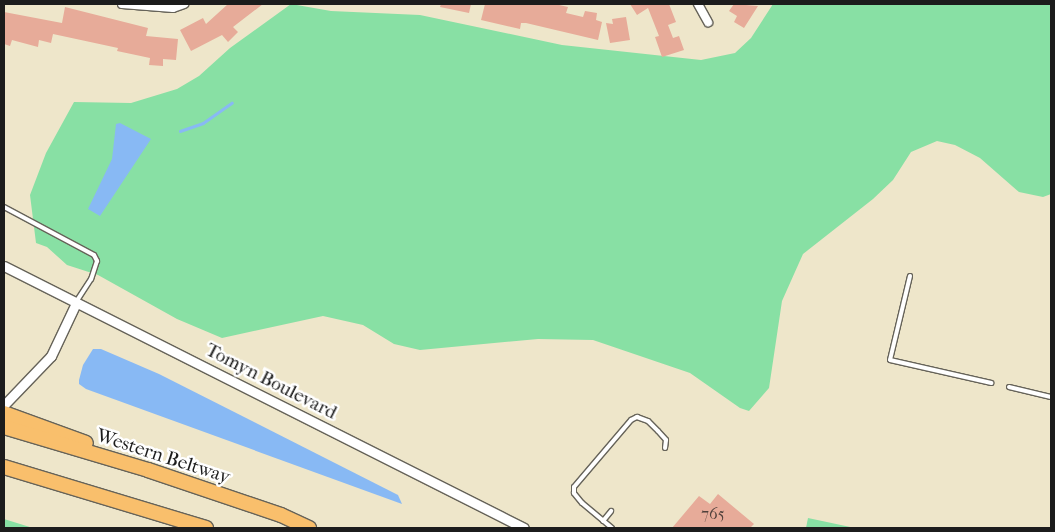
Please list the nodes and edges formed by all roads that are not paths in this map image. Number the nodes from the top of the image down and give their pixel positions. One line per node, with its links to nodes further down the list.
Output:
1 (122, 4): 2 (street)
2 (184, 4)
3 (698, 4): 4 (street)
4 (708, 22)
5 (4, 207): 8 (lane)
6 (4, 266): 8 (street, Tomyn Boulevard)
7 (910, 276): 9 (lane)
8 (76, 303): 12 (street); 22 (street, Tomyn Boulevard)
9 (991, 383)
10 (1009, 387): 11 (lane)
11 (1051, 397)
12 (4, 405)
13 (4, 413): 18 (highway)
14 (10, 429): 18 (highway, Western Beltway)
15 (665, 448): 19 (lane)
16 (4, 467): 20 (highway)
17 (611, 512): 19 (lane)
18 (281, 515): 21 (highway, Western Beltway)
19 (603, 521): 23 (lane)
20 (206, 528)
21 (309, 528)
22 (524, 528)
23 (612, 528)

